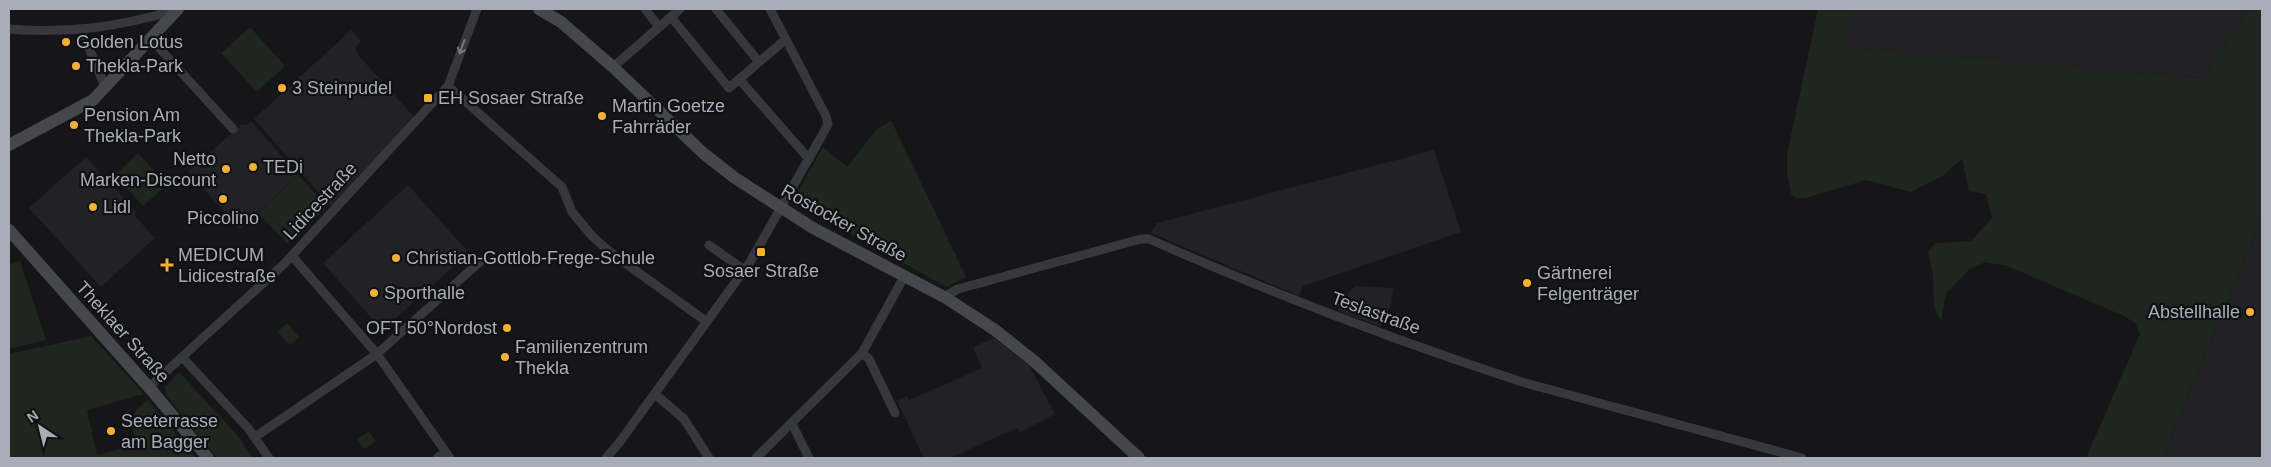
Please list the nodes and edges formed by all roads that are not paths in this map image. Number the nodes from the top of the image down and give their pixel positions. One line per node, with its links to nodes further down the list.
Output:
1 (144, 9): 10 (street)
2 (179, 9): 10 (street); 14 (main road)
3 (477, 9): 20 (street, Lidicestraße, one-way to 20)
4 (539, 9): 17 (main road, Rostocker Straße)
5 (645, 9): 11 (street)
6 (680, 9): 9 (street)
7 (716, 9): 16 (street)
8 (770, 9): 15 (street)
9 (671, 17): 11 (street); 18 (street)
10 (147, 19): 13 (street)
11 (659, 27): 17 (street)
12 (9, 29): 13 (street)
13 (82, 31): 19 (street)
14 (151, 39): 19 (main road); 21 (street)
15 (786, 39): 16 (street); 23 (street)
16 (759, 62): 18 (street)
17 (613, 67): 24 (main road, Rostocker Straße)
18 (739, 79): 23 (street)
19 (108, 86): 22 (main road)
20 (448, 86): 27 (street, Lidicestraße); 32 (street)
21 (233, 129)
22 (9, 145)
23 (808, 160): 24 (street)
24 (780, 209): 29 (street); 30 (main road, Rostocker Straße)
25 (9, 230): 36 (main road, Theklaer Straße)
26 (709, 245): 29 (street)
27 (292, 256): 34 (street); 35 (street, Lidicestraße)
28 (483, 259): 34 (street)
29 (744, 270): 32 (street)
30 (904, 277): 31 (main road, Rostocker Straße); 33 (street)
31 (946, 298): 49 (main road, Rostocker Straße); 50 (street, Teslastraße)
32 (707, 322): 37 (street)
33 (862, 353): 38 (street); 39 (street)
34 (377, 354): 40 (street); 41 (street)
35 (182, 357): 36 (street, Lidicestraße); 40 (street, Theklaer Straße)
36 (149, 387): 42 (main road, Theklaer Straße)
37 (655, 394): 45 (street); 46 (street)
38 (895, 413)
39 (792, 424): 47 (street); 48 (street)
40 (255, 437): 43 (street, Theklaer Straße)
41 (448, 455): 44 (street)
42 (208, 458)
43 (269, 458)
44 (437, 458)
45 (606, 458)
46 (709, 458)
47 (756, 458)
48 (809, 458)
49 (1139, 458)
50 (1802, 458)

